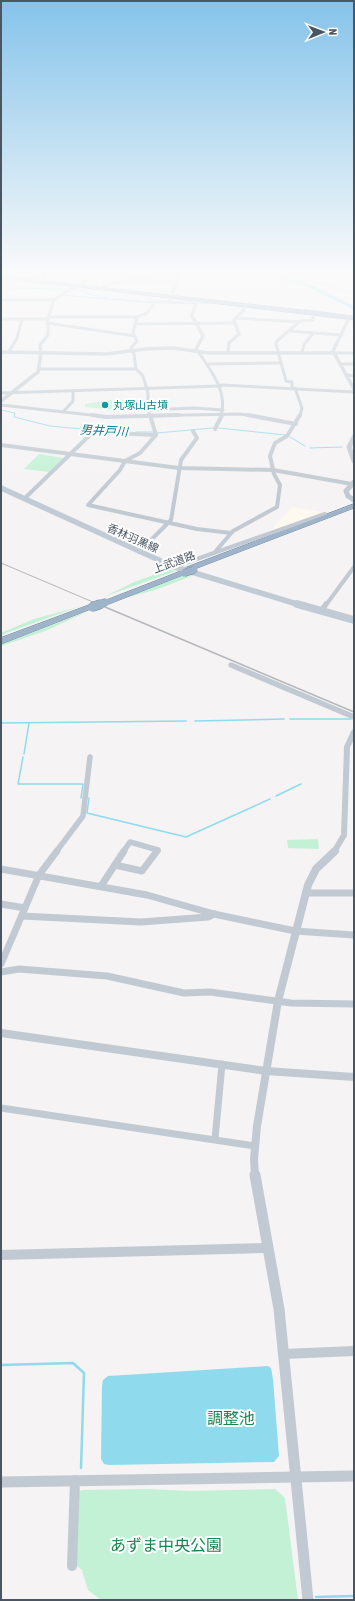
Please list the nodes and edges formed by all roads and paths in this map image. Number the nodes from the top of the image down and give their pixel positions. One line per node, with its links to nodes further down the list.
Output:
1 (12, 347): 12 (street)
2 (39, 347): 16 (street)
3 (132, 347): 9 (street)
4 (198, 347): 10 (street)
5 (229, 347): 13 (street)
6 (278, 347): 14 (street)
7 (304, 347): 15 (street)
8 (334, 347): 17 (street)
9 (132, 351): 10 (street); 16 (street); 24 (street)
10 (196, 351): 13 (street); 20 (street)
11 (1, 352): 12 (street)
12 (9, 352): 16 (street)
13 (228, 352): 14 (street)
14 (278, 352): 15 (street); 19 (street)
15 (302, 352): 17 (street)
16 (41, 353): 23 (street)
17 (334, 353): 18 (street); 21 (street)
18 (354, 354)
19 (282, 363): 20 (street); 28 (street)
20 (208, 364): 27 (street)
21 (341, 364): 22 (street); 25 (street)
22 (354, 364)
23 (40, 369): 24 (street); 33 (street)
24 (136, 369): 29 (street)
25 (348, 376): 26 (street); 30 (street)
26 (354, 376)
27 (221, 386): 28 (street); 29 (street); 38 (street)
28 (294, 388): 30 (street); 40 (street)
29 (147, 389): 31 (street); 36 (street)
30 (354, 390)
31 (72, 392): 33 (street); 37 (street)
32 (1, 393): 33 (street)
33 (12, 394): 34 (street)
34 (1, 402)
35 (1, 405): 37 (street)
36 (148, 410): 38 (street); 39 (street)
37 (64, 412): 39 (street)
38 (223, 412): 39 (street); 40 (street); 41 (street)
39 (151, 416): 43 (street)
40 (296, 424): 50 (street)
41 (215, 429)
42 (193, 431): 49 (street)
43 (156, 435): 46 (street); 47 (street)
44 (354, 437): 48 (street)
45 (1, 445): 46 (street)
46 (70, 454): 47 (street); 53 (street)
47 (125, 461): 49 (street); 57 (street)
48 (354, 461)
49 (179, 468): 50 (street); 57 (street)
50 (273, 470): 51 (street); 59 (street)
51 (353, 483): 54 (street)
52 (1, 488): 53 (main road, 香林羽黒線)
53 (24, 499): 60 (main road, 香林羽黒線)
54 (354, 500)
55 (354, 506): 58 (highway, 上武道路)
56 (354, 510): 63 (highway, 上武道路)
57 (171, 522): 59 (street); 60 (street)
58 (281, 532): 61 (street); 63 (highway, 上武道路)
59 (231, 533): 61 (street)
60 (139, 552): 63 (main road, 香林羽黒線)
61 (214, 553): 63 (street)
62 (354, 567): 65 (street)
63 (184, 570): 64 (highway, 上武道路, bridge); 65 (main road, 香林羽黒線)
64 (90, 606): 67 (highway, 上武道路); 68 (highway, 上武道路)
65 (321, 611): 66 (main road, 香林羽黒線)
66 (354, 620)
67 (1, 637)
68 (1, 641)
69 (231, 665): 70 (street)
70 (354, 717)
71 (354, 732): 77 (street)
72 (90, 757): 75 (street)
73 (115, 865): 73 (street); 76 (street)
74 (1, 869): 75 (street)
75 (39, 876): 76 (street); 80 (street)
76 (101, 886): 81 (street)
77 (306, 893): 78 (street); 83 (street)
78 (354, 893)
79 (1, 904): 80 (street)
80 (25, 908): 82 (street)
81 (214, 914): 82 (street); 83 (street)
82 (22, 916): 85 (street)
83 (295, 931): 84 (street); 87 (street)
84 (354, 935)
85 (1, 964)
86 (1, 972): 87 (street)
87 (278, 1001): 88 (street); 91 (street)
88 (354, 1004)
89 (1, 1033): 90 (street)
90 (222, 1064): 91 (street); 94 (street)
91 (266, 1071): 92 (street); 95 (street)
92 (354, 1077)
93 (1, 1108): 94 (street)
94 (215, 1139): 95 (street)
95 (255, 1146): 96 (street)
96 (267, 1248): 97 (street); 99 (street)
97 (1, 1255)
98 (354, 1351): 99 (street)
99 (284, 1354): 101 (street)
100 (354, 1476): 101 (street)
101 (296, 1477): 102 (street); 105 (street)
102 (75, 1480): 103 (street); 104 (street)
103 (1, 1482)
104 (72, 1566)
105 (308, 1600)

